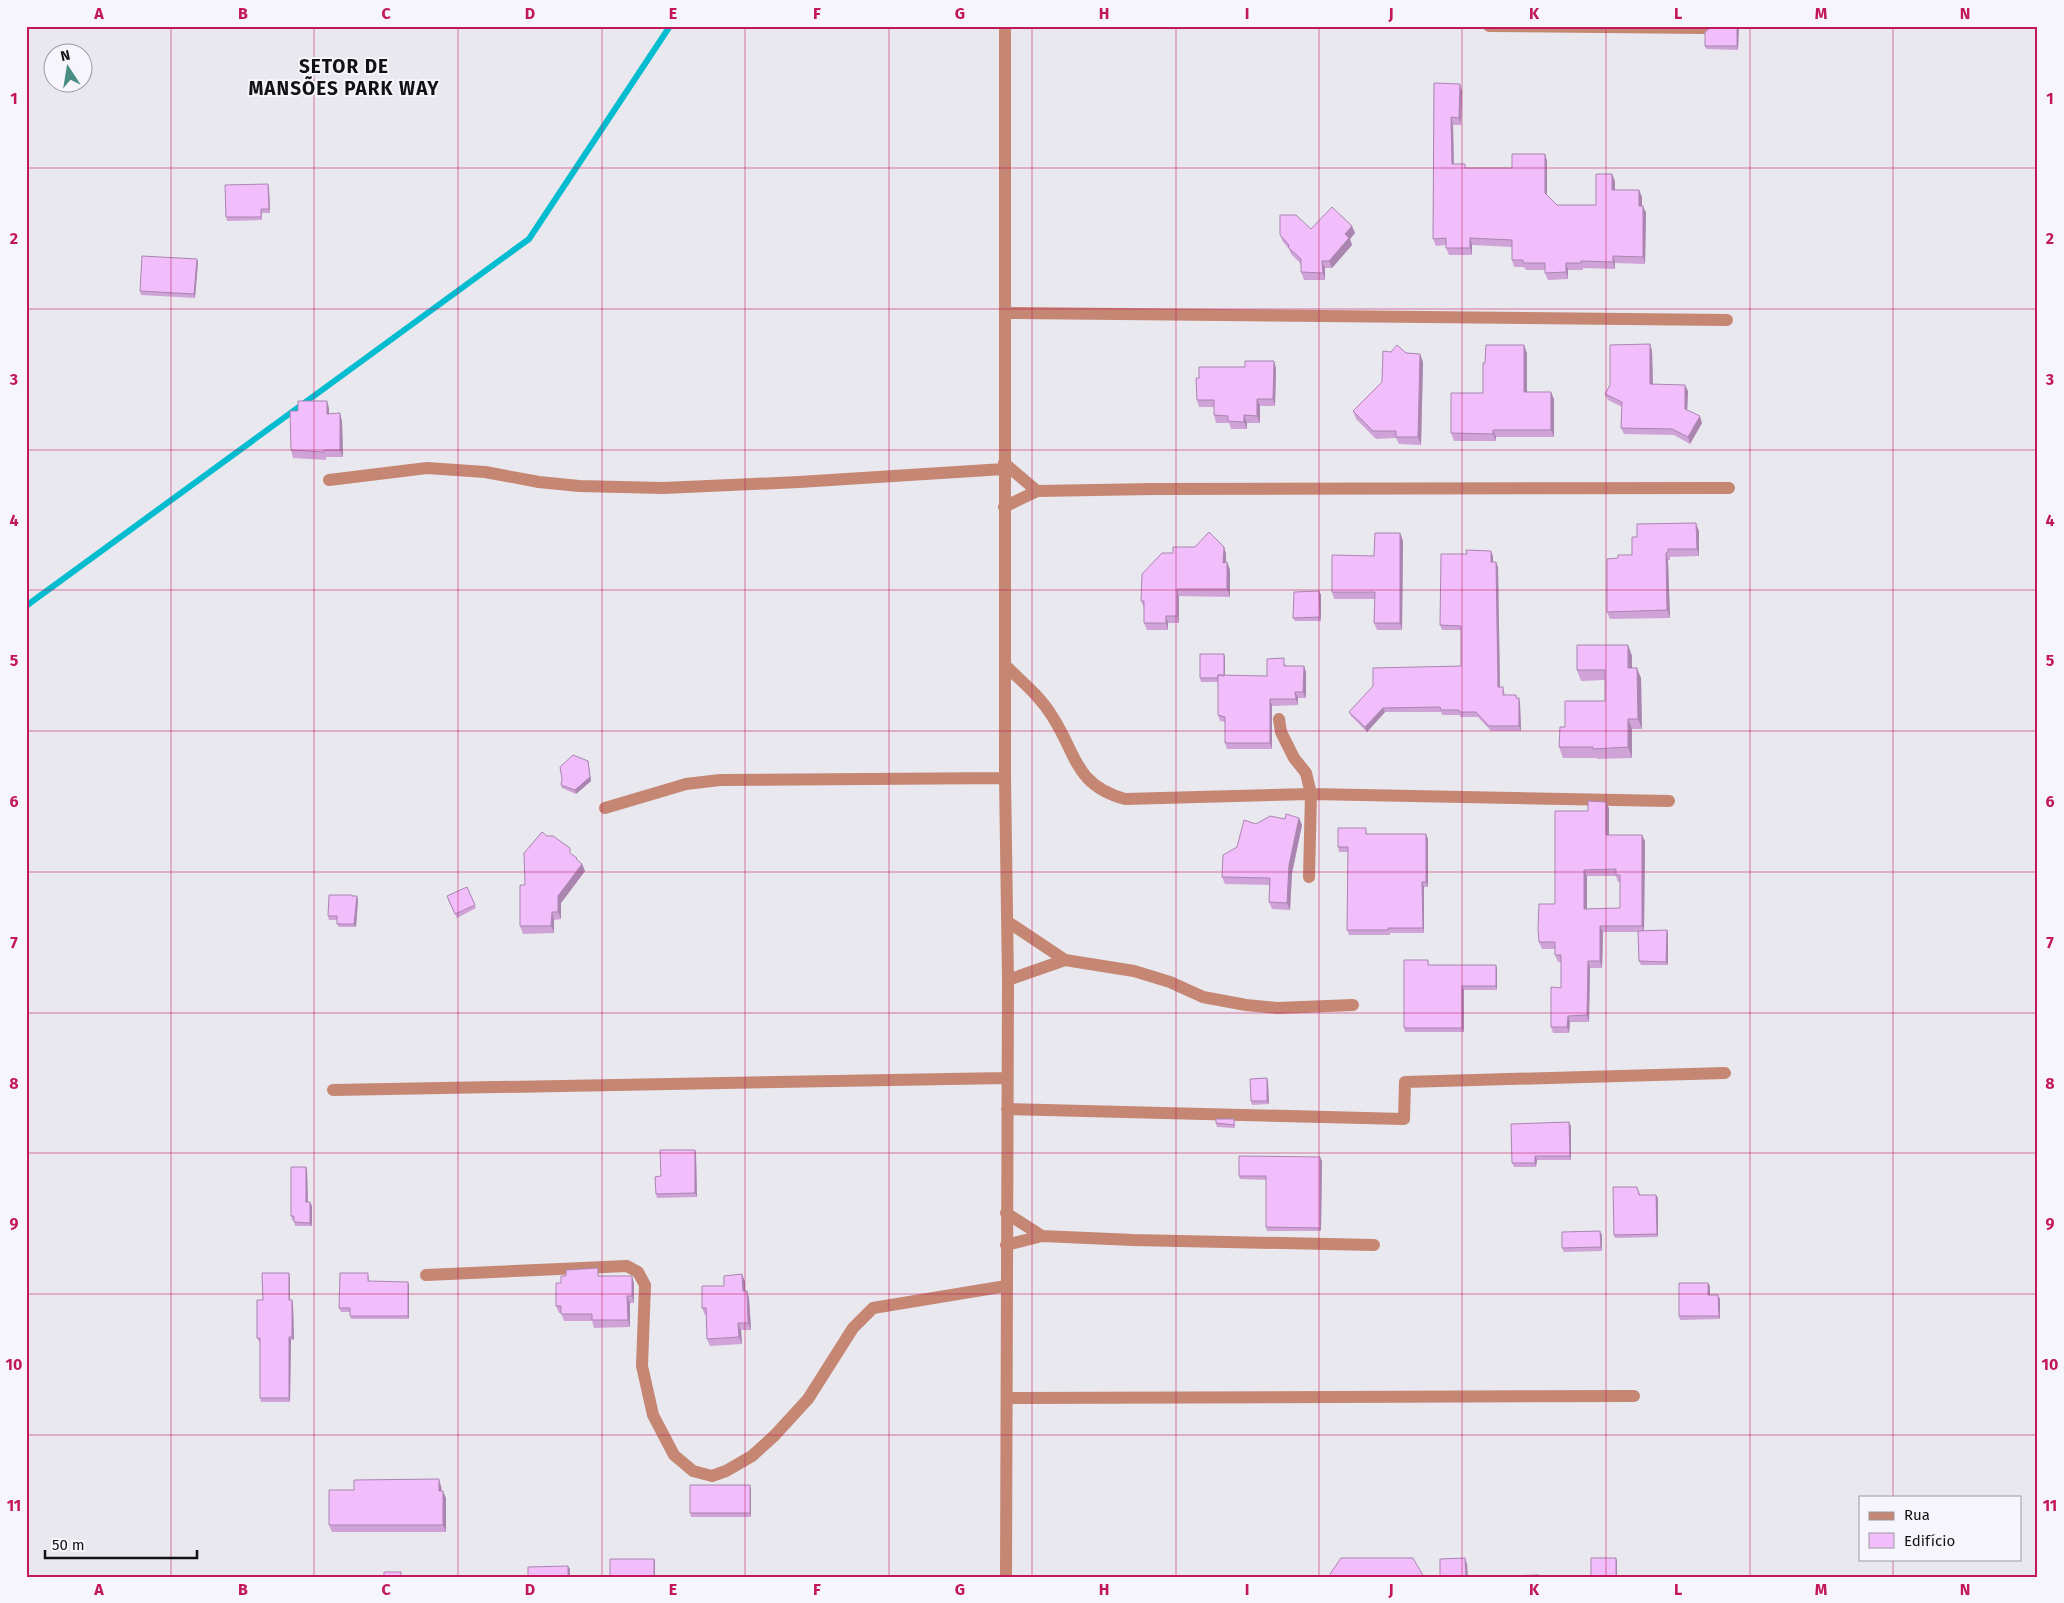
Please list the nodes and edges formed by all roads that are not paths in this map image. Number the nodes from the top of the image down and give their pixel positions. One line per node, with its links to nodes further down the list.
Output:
1 (1005, 26): 4 (street)
2 (1489, 26): 3 (street)
3 (1704, 28)
4 (1006, 312): 5 (street); 6 (street)
5 (1727, 320)
6 (1004, 466): 7 (street); 9 (street); 10 (street)
7 (329, 480)
8 (1729, 488): 9 (street)
9 (1037, 491): 10 (street)
10 (1004, 507): 11 (street)
11 (1006, 666): 13 (street); 14 (street)
12 (1279, 719): 14 (street)
13 (1005, 778): 16 (street); 18 (street)
14 (1311, 794): 15 (street); 17 (street)
15 (1669, 801)
16 (605, 808)
17 (1309, 877)
18 (1008, 922): 19 (street); 20 (street)
19 (1065, 960): 20 (street); 21 (street)
20 (1008, 980): 23 (street)
21 (1353, 1005)
22 (1725, 1073): 25 (street)
23 (1007, 1078): 24 (street); 25 (street)
24 (332, 1090)
25 (1007, 1109): 26 (street)
26 (1006, 1213): 27 (street); 28 (street)
27 (1042, 1236): 28 (street); 29 (street)
28 (1006, 1245): 31 (street)
29 (1374, 1245)
30 (426, 1275): 31 (street)
31 (1006, 1286): 33 (street)
32 (1634, 1396): 33 (street)
33 (1007, 1398): 34 (street)
34 (1006, 1577)

